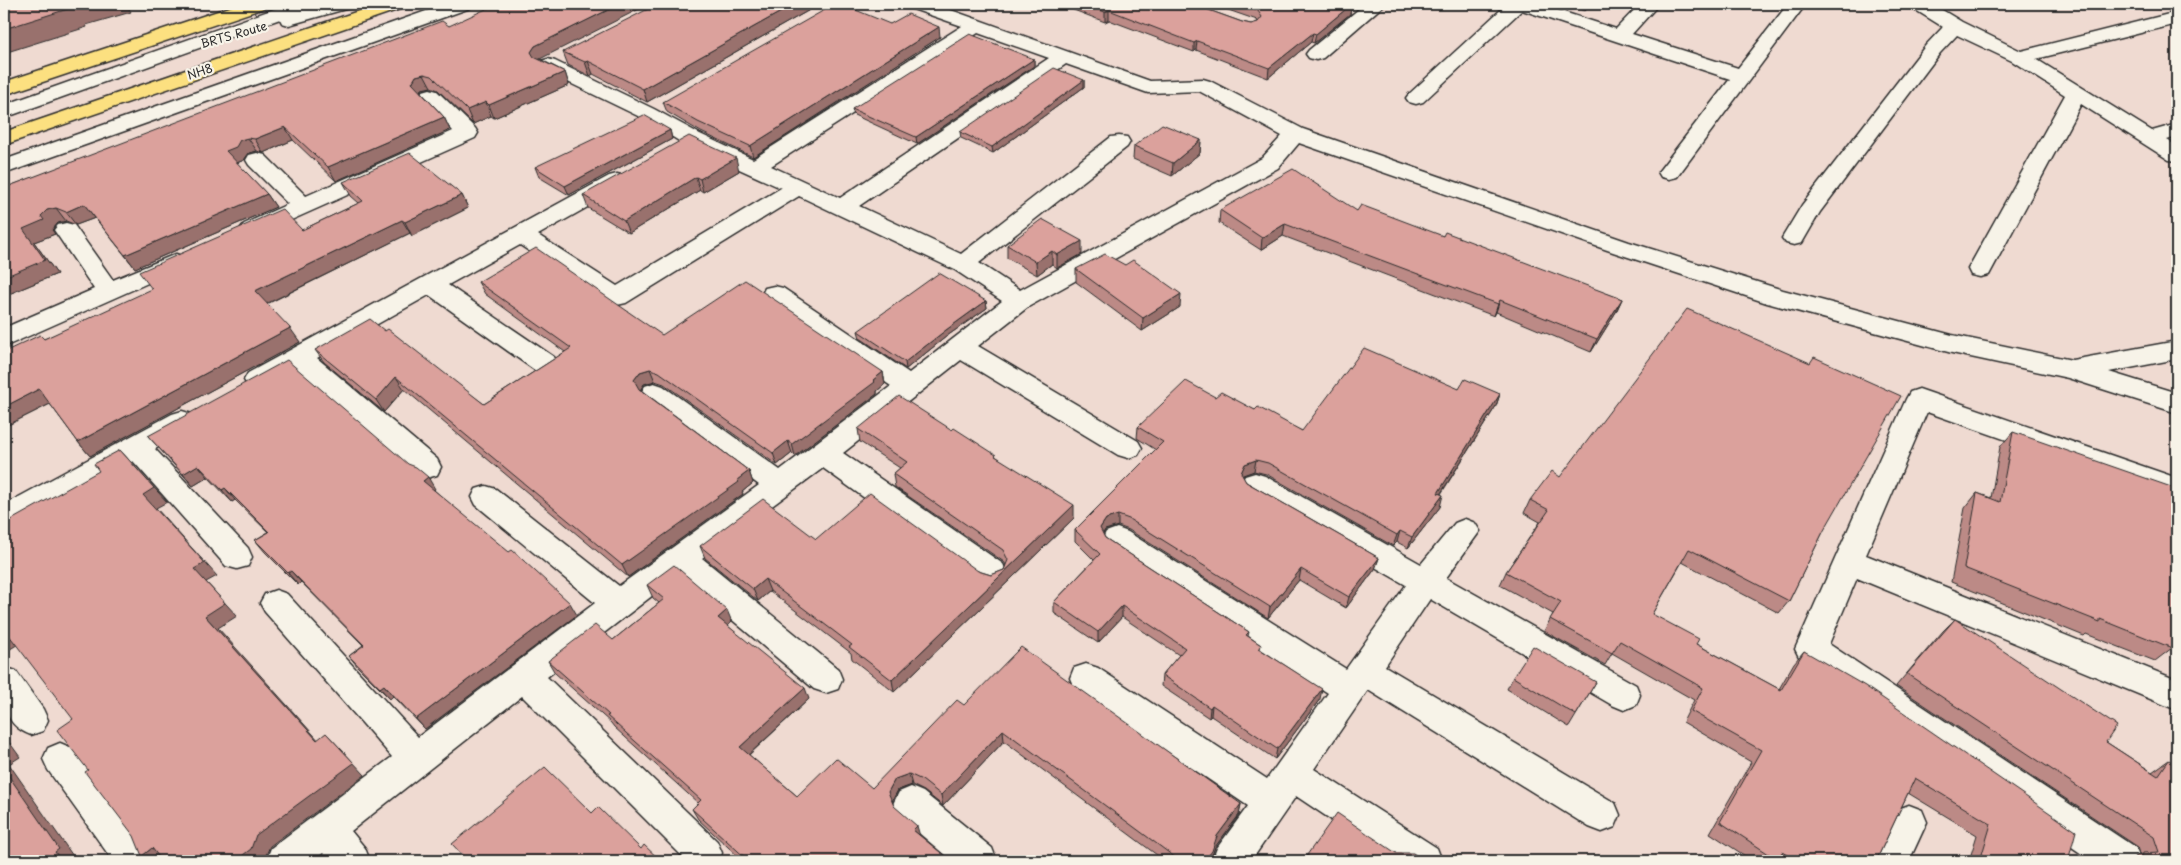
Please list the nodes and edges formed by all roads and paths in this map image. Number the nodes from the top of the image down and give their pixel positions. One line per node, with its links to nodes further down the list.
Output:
1 (257, 4): 22 (main road)
2 (306, 4): 19 (street, BRTS Route)
3 (342, 4): 19 (street, BRTS Route)
4 (396, 4): 30 (main road, NH8)
5 (462, 4): 36 (street)
6 (917, 4): 13 (street)
7 (1376, 4): 16 (street)
8 (1519, 4): 15 (street); 25 (street)
9 (1650, 4): 15 (street)
10 (1797, 4): 21 (street)
11 (1926, 4): 14 (street)
12 (2177, 18): 20 (street)
13 (976, 25): 18 (street); 37 (street)
14 (1955, 26): 20 (street); 46 (street)
15 (1620, 36): 21 (street)
16 (1316, 54)
17 (565, 56): 31 (street)
18 (1064, 56): 28 (street); 42 (street)
19 (156, 58): 26 (street, BRTS Route)
20 (2019, 58): 23 (street)
21 (1741, 76): 39 (street)
22 (4, 89)
23 (2077, 92): 29 (street); 49 (street)
24 (430, 95): 41 (street)
25 (1416, 98)
26 (4, 112)
27 (2177, 130): 29 (street)
28 (1295, 134): 53 (street); 59 (street)
29 (2149, 138): 34 (street)
30 (4, 139)
31 (692, 139): 33 (street); 37 (street)
32 (1119, 142): 48 (street)
33 (667, 153)
34 (2177, 154)
35 (257, 160): 41 (street)
36 (4, 167)
37 (755, 167): 40 (street)
38 (641, 168): 44 (street)
39 (1669, 172)
40 (798, 187): 42 (street); 44 (street)
41 (304, 206): 45 (street)
42 (842, 207): 48 (street)
43 (66, 230): 51 (street)
44 (520, 234): 50 (street)
45 (233, 237)
46 (1794, 238)
47 (198, 253): 51 (street)
48 (963, 264): 53 (street)
49 (1980, 269)
50 (430, 284): 57 (street); 58 (street)
51 (109, 292): 54 (street)
52 (774, 294): 60 (street)
53 (1019, 301): 55 (street)
54 (4, 338)
55 (959, 347): 60 (street); 66 (street)
56 (2177, 350): 59 (street)
57 (298, 357): 61 (street); 68 (street)
58 (545, 364)
59 (2070, 369): 63 (street)
60 (909, 386): 67 (street)
61 (238, 390)
62 (654, 393): 70 (street)
63 (2177, 402)
64 (204, 409): 65 (street)
65 (136, 446): 73 (street); 76 (street)
66 (1128, 448)
67 (824, 453): 70 (street); 79 (street)
68 (427, 467)
69 (1255, 484): 80 (street)
70 (780, 485): 77 (street)
71 (2177, 489): 78 (street)
72 (486, 497): 82 (street)
73 (4, 519)
74 (1464, 530): 80 (street)
75 (1117, 540): 86 (street)
76 (237, 557)
77 (680, 558): 82 (street); 85 (street)
78 (1848, 561): 89 (street); 107 (street)
79 (992, 573)
80 (1425, 582): 86 (street); 88 (street)
81 (276, 603): 92 (street)
82 (618, 603): 83 (street)
83 (525, 677): 92 (street); 99 (street)
84 (1086, 678): 94 (street)
85 (826, 679)
86 (1356, 680): 93 (street); 96 (street)
87 (4, 681): 90 (street)
88 (1624, 695)
89 (2177, 695)
90 (31, 720)
91 (60, 759): 100 (street)
92 (416, 759): 98 (street)
93 (1291, 773): 94 (street); 105 (street)
94 (1272, 802): 104 (street)
95 (911, 804): 103 (street)
96 (1602, 816)
97 (1909, 822): 106 (street)
98 (327, 829): 101 (street); 102 (street)
99 (704, 853)
100 (135, 861)
101 (284, 861)
102 (352, 861)
103 (980, 861)
104 (1230, 861)
105 (1424, 861)
106 (1891, 861)
107 (2123, 861)

